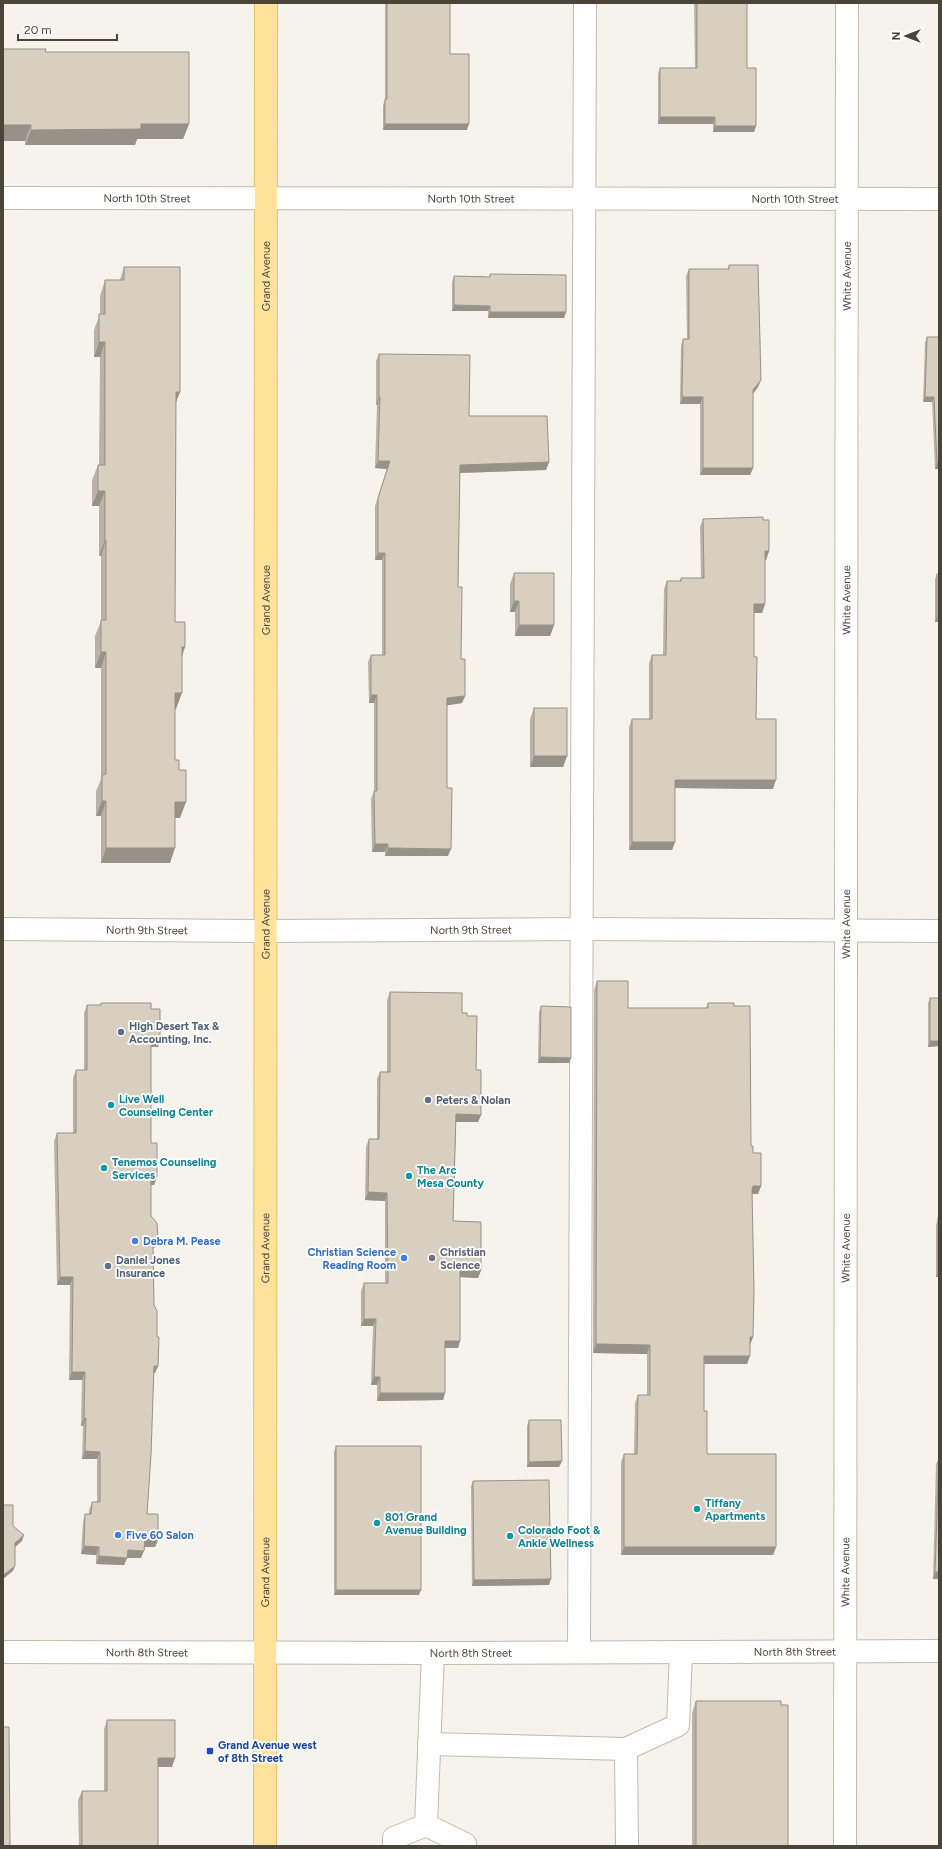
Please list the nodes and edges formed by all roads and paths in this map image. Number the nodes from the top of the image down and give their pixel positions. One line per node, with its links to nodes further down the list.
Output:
1 (266, 3): 5 (main road, Grand Avenue)
2 (585, 3): 6 (street)
3 (847, 3): 7 (street, White Avenue)
4 (3, 198): 5 (street, North 10th Street)
5 (267, 198): 6 (street, North 10th Street); 11 (main road, Grand Avenue)
6 (584, 199): 7 (street, North 10th Street); 9 (street)
7 (847, 199): 8 (street, North 10th Street); 12 (street, White Avenue)
8 (939, 199)
9 (582, 929): 11 (street, North 9th Street); 12 (street, North 9th Street); 18 (street)
10 (3, 930): 11 (street, North 9th Street)
11 (266, 931): 17 (main road, Grand Avenue)
12 (846, 931): 13 (street, North 9th Street); 14 (street, White Avenue)
13 (939, 931)
14 (845, 1651): 15 (street, North 8th Street); 19 (street, North 8th Street); 28 (street, White Avenue)
15 (939, 1651)
16 (3, 1652): 17 (street, North 8th Street)
17 (265, 1652): 20 (street, North 8th Street); 24 (main road, Grand Avenue)
18 (579, 1652): 19 (street, North 8th Street); 20 (street, North 8th Street)
19 (681, 1652): 22 (street)
20 (433, 1653): 21 (street)
21 (429, 1744): 22 (street); 23 (street)
22 (626, 1749): 27 (street)
23 (426, 1825): 25 (street); 26 (street)
24 (265, 1846)
25 (394, 1846)
26 (465, 1846)
27 (627, 1846)
28 (845, 1846)

